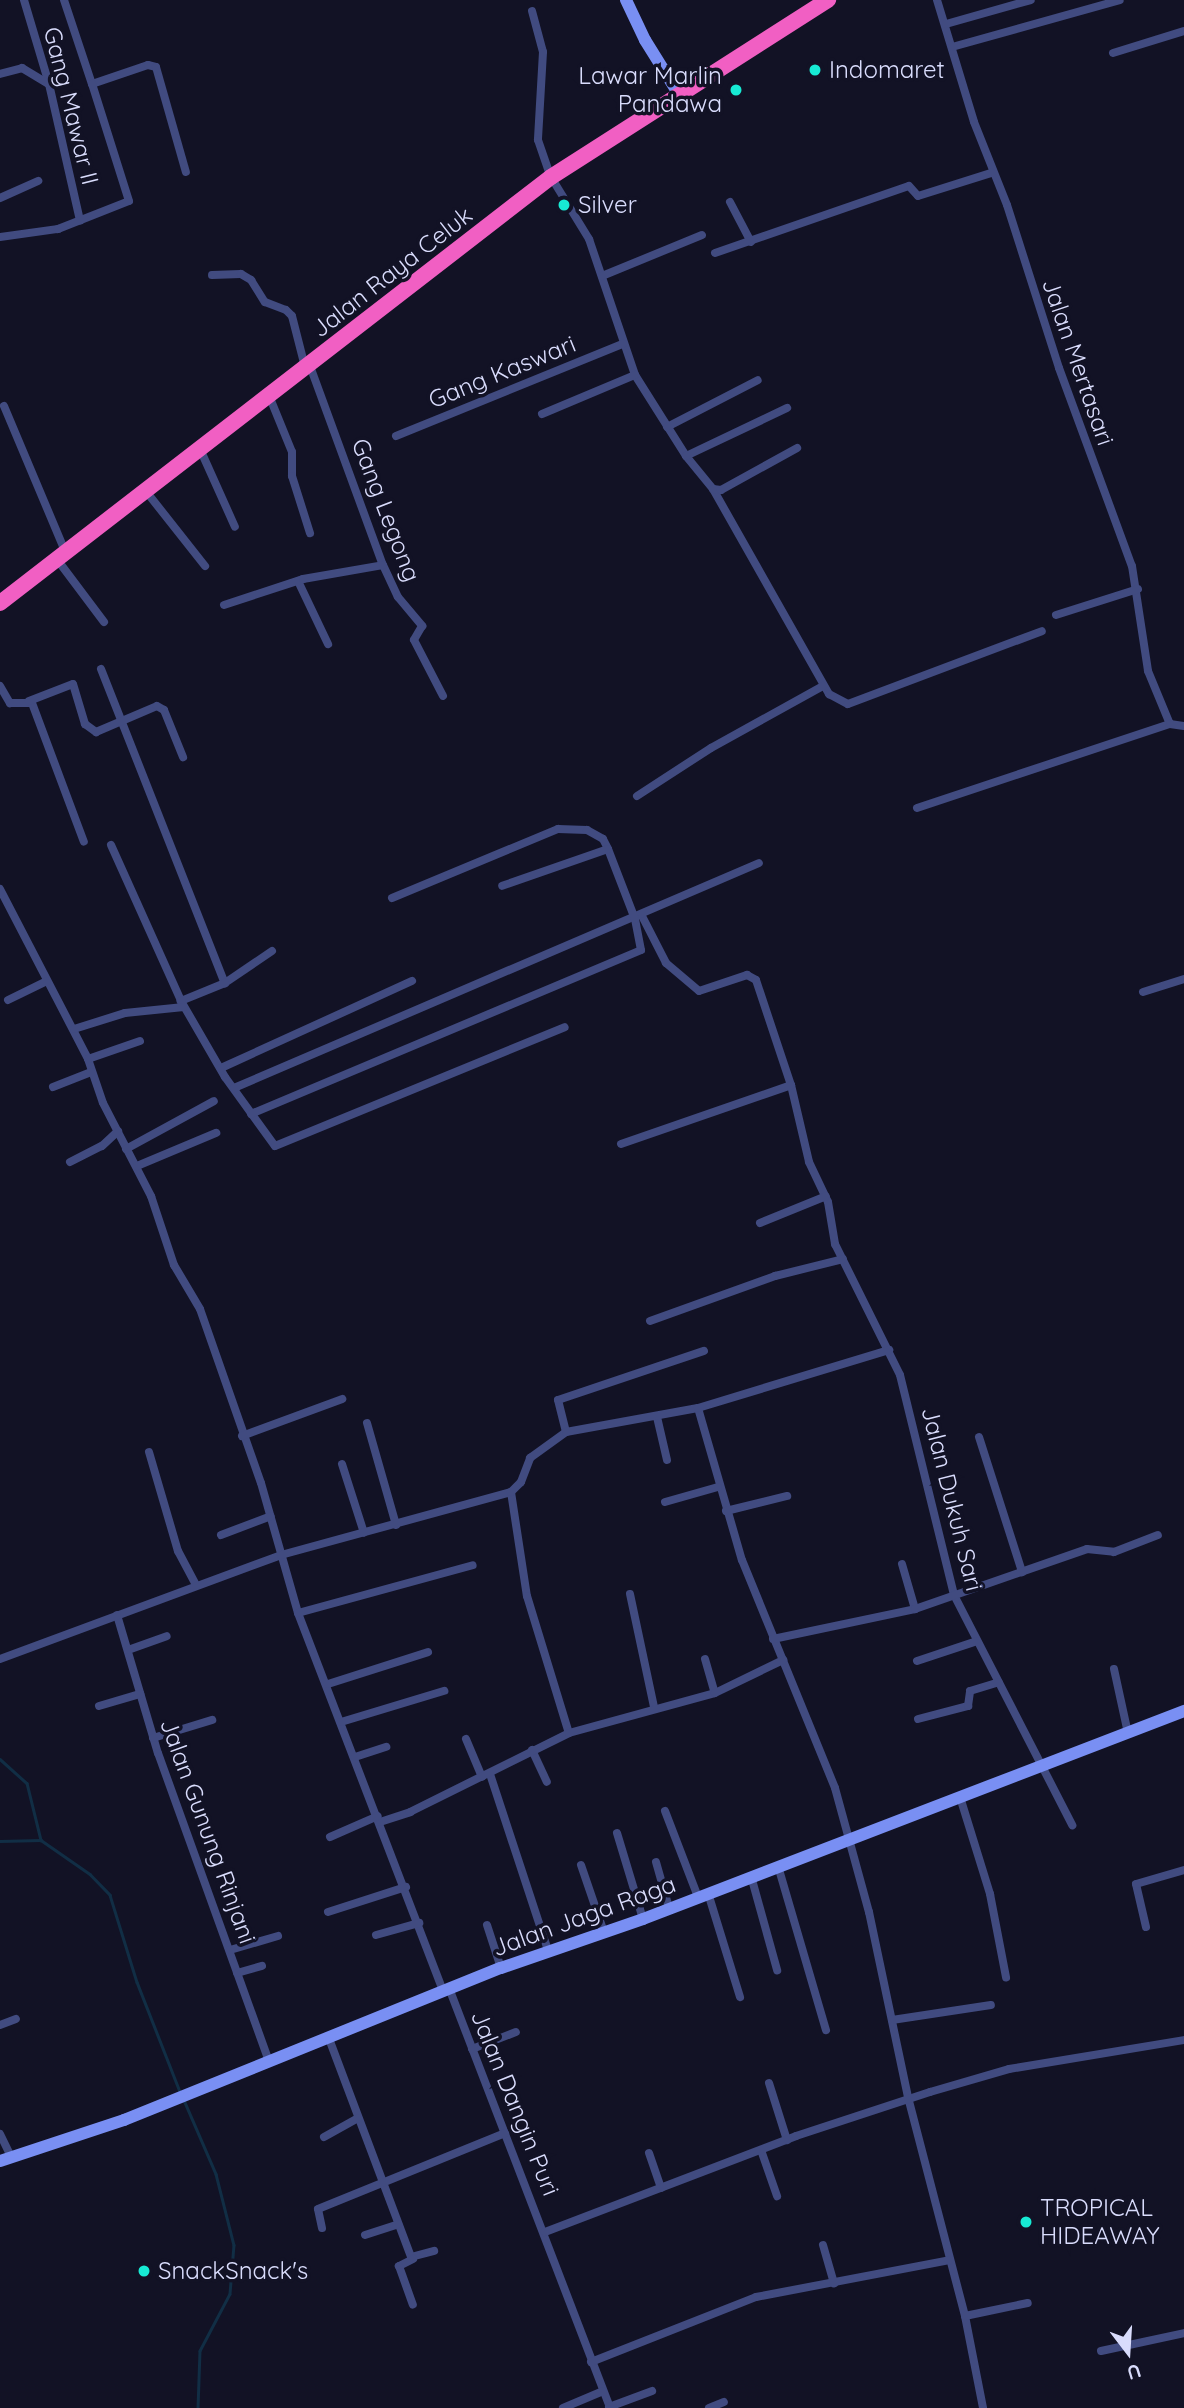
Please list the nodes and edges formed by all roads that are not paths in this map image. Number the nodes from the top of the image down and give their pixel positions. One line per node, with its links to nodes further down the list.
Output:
1 (24, 0): 14 (street, Gang Mawar II)
2 (64, 0): 15 (street)
3 (626, 0): 16 (street)
4 (828, 0): 16 (highway, Jalan Raya Celuk)
5 (937, 0): 9 (street, Jalan Mertasari)
6 (1031, 0): 9 (street)
7 (1120, 0): 11 (street)
8 (532, 12): 19 (street)
9 (946, 24): 11 (street, Jalan Mertasari)
10 (1184, 31): 12 (street)
11 (952, 47): 18 (street, Jalan Mertasari)
12 (1113, 53)
13 (0, 74): 14 (street)
14 (49, 84): 23 (street, Gang Mawar II)
15 (92, 84): 17 (street); 23 (street)
16 (678, 93): 19 (highway, Jalan Raya Celuk)
17 (186, 173)
18 (991, 173): 26 (street); 51 (street, Jalan Mertasari)
19 (551, 177): 29 (street); 31 (highway, Jalan Raya Celuk)
20 (38, 181): 21 (street)
21 (0, 198)
22 (730, 202): 26 (street)
23 (80, 221): 25 (street)
24 (702, 235): 29 (street)
25 (0, 237)
26 (751, 242): 27 (street)
27 (715, 253)
28 (212, 275): 31 (street, Gang Legong)
29 (602, 276): 30 (street)
30 (623, 344): 32 (street); 39 (street, Gang Kaswari)
31 (308, 367): 34 (highway, Jalan Raya Celuk); 48 (street, Gang Legong)
32 (635, 375): 37 (street); 38 (street)
33 (758, 380): 38 (street)
34 (270, 397): 41 (highway, Jalan Raya Celuk); 46 (street)
35 (4, 406): 47 (street)
36 (787, 408): 42 (street)
37 (542, 414)
38 (667, 427): 42 (street)
39 (396, 436)
40 (797, 448): 43 (street)
41 (200, 449): 44 (highway, Jalan Raya Celuk); 45 (street)
42 (685, 456): 43 (street)
43 (713, 489): 60 (street)
44 (145, 490): 47 (highway, Jalan Raya Celuk); 49 (street)
45 (235, 527)
46 (310, 533)
47 (60, 555): 52 (highway, Jalan Raya Celuk); 55 (street)
48 (383, 565): 50 (street); 61 (street, Gang Legong)
49 (205, 566)
50 (298, 581): 53 (street); 57 (street)
51 (1138, 589): 54 (street); 64 (street, Jalan Mertasari)
52 (0, 603)
53 (224, 605)
54 (1056, 615)
55 (104, 622)
56 (1042, 631): 60 (street)
57 (328, 643)
58 (102, 669): 63 (street)
59 (0, 685): 62 (street)
60 (823, 686): 67 (street)
61 (443, 696)
62 (29, 701): 63 (street); 69 (street)
63 (123, 722): 66 (street); 81 (street)
64 (1170, 724): 65 (street); 68 (street)
65 (1184, 726)
66 (183, 757)
67 (637, 796)
68 (917, 808)
69 (84, 842)
70 (111, 845): 84 (street)
71 (608, 849): 73 (street); 75 (street); 76 (street)
72 (759, 863): 76 (street)
73 (502, 887)
74 (0, 889): 79 (street, Jalan Dangin Puri)
75 (392, 898)
76 (639, 918): 91 (street, Jalan Dukuh Sari); 93 (street); 95 (street)
77 (272, 951): 81 (street)
78 (1184, 979): 82 (street)
79 (47, 981): 83 (street); 86 (street, Jalan Dangin Puri)
80 (412, 981): 89 (street)
81 (225, 983): 84 (street)
82 (1143, 992)
83 (8, 1000)
84 (183, 1004): 86 (street); 89 (street)
85 (565, 1027): 95 (street)
86 (74, 1029): 88 (street, Jalan Dangin Puri)
87 (140, 1041): 88 (street)
88 (88, 1059): 90 (street, Jalan Dangin Puri)
89 (221, 1068): 93 (street)
90 (91, 1072): 92 (street); 96 (street, Jalan Dangin Puri)
91 (791, 1084): 98 (street); 102 (street, Jalan Dukuh Sari)
92 (53, 1087)
93 (234, 1088): 95 (street)
94 (214, 1101): 99 (street)
95 (251, 1114)
96 (118, 1131): 99 (street, Jalan Dangin Puri); 100 (street)
97 (216, 1133): 101 (street)
98 (621, 1144)
99 (126, 1149): 101 (street, Jalan Dangin Puri)
100 (70, 1162)
101 (138, 1166): 113 (street, Jalan Dangin Puri)
102 (826, 1196): 103 (street); 104 (street, Jalan Dukuh Sari)
103 (760, 1223)
104 (843, 1259): 105 (street); 106 (street, Jalan Dukuh Sari)
105 (650, 1321)
106 (889, 1350): 109 (street); 134 (street, Jalan Dukuh Sari)
107 (704, 1351): 112 (street)
108 (342, 1399): 113 (street)
109 (698, 1408): 110 (street); 118 (street)
110 (657, 1417): 112 (street); 116 (street)
111 (367, 1423): 124 (street)
112 (566, 1432): 119 (street)
113 (242, 1436): 123 (street, Jalan Dangin Puri)
114 (979, 1437): 131 (street)
115 (149, 1452): 132 (street)
116 (667, 1460)
117 (342, 1464): 125 (street)
118 (718, 1487): 121 (street); 122 (street)
119 (511, 1492): 124 (street); 159 (street)
120 (787, 1496): 122 (street)
121 (665, 1502)
122 (726, 1511): 139 (street)
123 (271, 1516): 126 (street); 128 (street, Jalan Dangin Puri)
124 (396, 1525): 125 (street)
125 (364, 1533): 128 (street)
126 (222, 1535)
127 (1158, 1535): 131 (street)
128 (281, 1555): 132 (street); 136 (street, Jalan Dangin Puri)
129 (902, 1564): 135 (street)
130 (473, 1566): 136 (street)
131 (1022, 1572): 134 (street)
132 (196, 1585): 137 (street)
133 (630, 1594): 154 (street)
134 (954, 1595): 135 (street); 140 (street, Jalan Dukuh Sari)
135 (915, 1609): 139 (street)
136 (298, 1613): 149 (street, Jalan Dangin Puri)
137 (117, 1615): 141 (street, Jalan Gunung Rinjani); 144 (street)
138 (167, 1636): 141 (street)
139 (773, 1639): 145 (street)
140 (976, 1641): 146 (street); 148 (street, Jalan Dukuh Sari)
141 (128, 1650): 152 (street, Jalan Gunung Rinjani)
142 (428, 1652): 149 (street)
143 (705, 1658): 151 (street)
144 (0, 1659)
145 (783, 1660): 151 (street); 175 (street)
146 (917, 1661)
147 (1114, 1669): 160 (street)
148 (999, 1682): 156 (street); 166 (street, Jalan Dukuh Sari)
149 (328, 1684): 158 (street, Jalan Dangin Puri)
150 (444, 1691): 158 (street)
151 (715, 1693): 154 (street)
152 (140, 1694): 153 (street); 161 (street, Jalan Gunung Rinjani)
153 (99, 1706)
154 (654, 1707): 159 (street)
155 (1184, 1711): 160 (street, Jalan Jaga Raga)
156 (918, 1719)
157 (212, 1720): 161 (street)
158 (341, 1722): 165 (street, Jalan Dangin Puri)
159 (569, 1733): 164 (street)
160 (1128, 1733): 166 (street, Jalan Jaga Raga)
161 (153, 1738): 192 (street, Jalan Gunung Rinjani)
162 (466, 1739): 167 (street)
163 (386, 1747): 165 (street)
164 (532, 1750): 167 (street); 168 (street)
165 (355, 1757): 171 (street, Jalan Dangin Puri)
166 (1044, 1764): 169 (street, Jalan Jaga Raga); 172 (street, Jalan Dukuh Sari)
167 (486, 1776): 171 (street); 193 (street)
168 (547, 1782)
169 (960, 1797): 175 (street, Jalan Jaga Raga); 198 (street)
170 (665, 1811): 182 (street)
171 (379, 1819): 174 (street); 181 (street, Jalan Dangin Puri)
172 (1072, 1825)
173 (617, 1833): 185 (street)
174 (330, 1837)
175 (846, 1841): 178 (street, Jalan Jaga Raga); 203 (street)
176 (656, 1862): 183 (street)
177 (581, 1865): 189 (street)
178 (778, 1866): 180 (street, Jalan Jaga Raga); 205 (street)
179 (1184, 1870): 188 (street)
180 (751, 1876): 182 (street, Jalan Jaga Raga); 196 (street)
181 (406, 1887): 184 (street); 186 (street, Jalan Dangin Puri)
182 (703, 1895): 183 (street, Jalan Jaga Raga); 200 (street)
183 (669, 1908): 185 (street, Jalan Jaga Raga)
184 (328, 1912)
185 (643, 1919): 189 (street, Jalan Jaga Raga)
186 (419, 1923): 190 (street); 199 (street, Jalan Dangin Puri)
187 (487, 1925): 195 (street)
188 (1146, 1927)
189 (604, 1932): 193 (street, Jalan Jaga Raga)
190 (376, 1935)
191 (278, 1936): 192 (street)
192 (230, 1951): 197 (street, Jalan Gunung Rinjani)
193 (549, 1953): 195 (street, Jalan Jaga Raga)
194 (262, 1966): 197 (street)
195 (501, 1968): 199 (street, Jalan Jaga Raga)
196 (777, 1969)
197 (237, 1973): 210 (street, Jalan Gunung Rinjani)
198 (1006, 1977)
199 (446, 1990): 207 (street, Jalan Jaga Raga); 209 (street, Jalan Dangin Puri)
200 (740, 1997)
201 (990, 2005): 203 (street)
202 (16, 2019): 204 (street)
203 (892, 2020): 212 (street)
204 (0, 2025)
205 (826, 2030)
206 (516, 2032): 209 (street)
207 (328, 2036): 210 (street, Jalan Jaga Raga); 213 (street)
208 (1184, 2040): 212 (street)
209 (472, 2049): 214 (street, Jalan Dangin Puri)
210 (268, 2059): 220 (street, Jalan Jaga Raga)
211 (769, 2083): 217 (street)
212 (909, 2101): 217 (street); 231 (street)
213 (358, 2119): 216 (street); 221 (street)
214 (505, 2133): 221 (street); 226 (street, Jalan Dangin Puri)
215 (0, 2134): 220 (street)
216 (324, 2137)
217 (787, 2140): 218 (street)
218 (761, 2150): 222 (street); 223 (street)
219 (649, 2153): 222 (street)
220 (6, 2159)
221 (381, 2184): 224 (street); 225 (street)
222 (661, 2188): 226 (street)
223 (777, 2196)
224 (398, 2224): 227 (street); 230 (street)
225 (322, 2228)
226 (545, 2232): 238 (street, Jalan Dangin Puri)
227 (365, 2235)
228 (823, 2245): 232 (street)
229 (434, 2251): 230 (street)
230 (413, 2259): 234 (street)
231 (950, 2259): 232 (street); 235 (street)
232 (834, 2283): 238 (street)
233 (1028, 2304): 235 (street)
234 (413, 2305)
235 (965, 2316): 245 (street)
236 (1184, 2333): 237 (street)
237 (1101, 2351)
238 (591, 2362): 239 (street, Jalan Dangin Puri)
239 (603, 2390): 242 (street, Jalan Dangin Puri); 243 (street)
240 (652, 2391): 242 (street)
241 (724, 2402): 244 (street)
242 (610, 2407)
243 (563, 2408)
244 (709, 2408)
245 (983, 2408)

